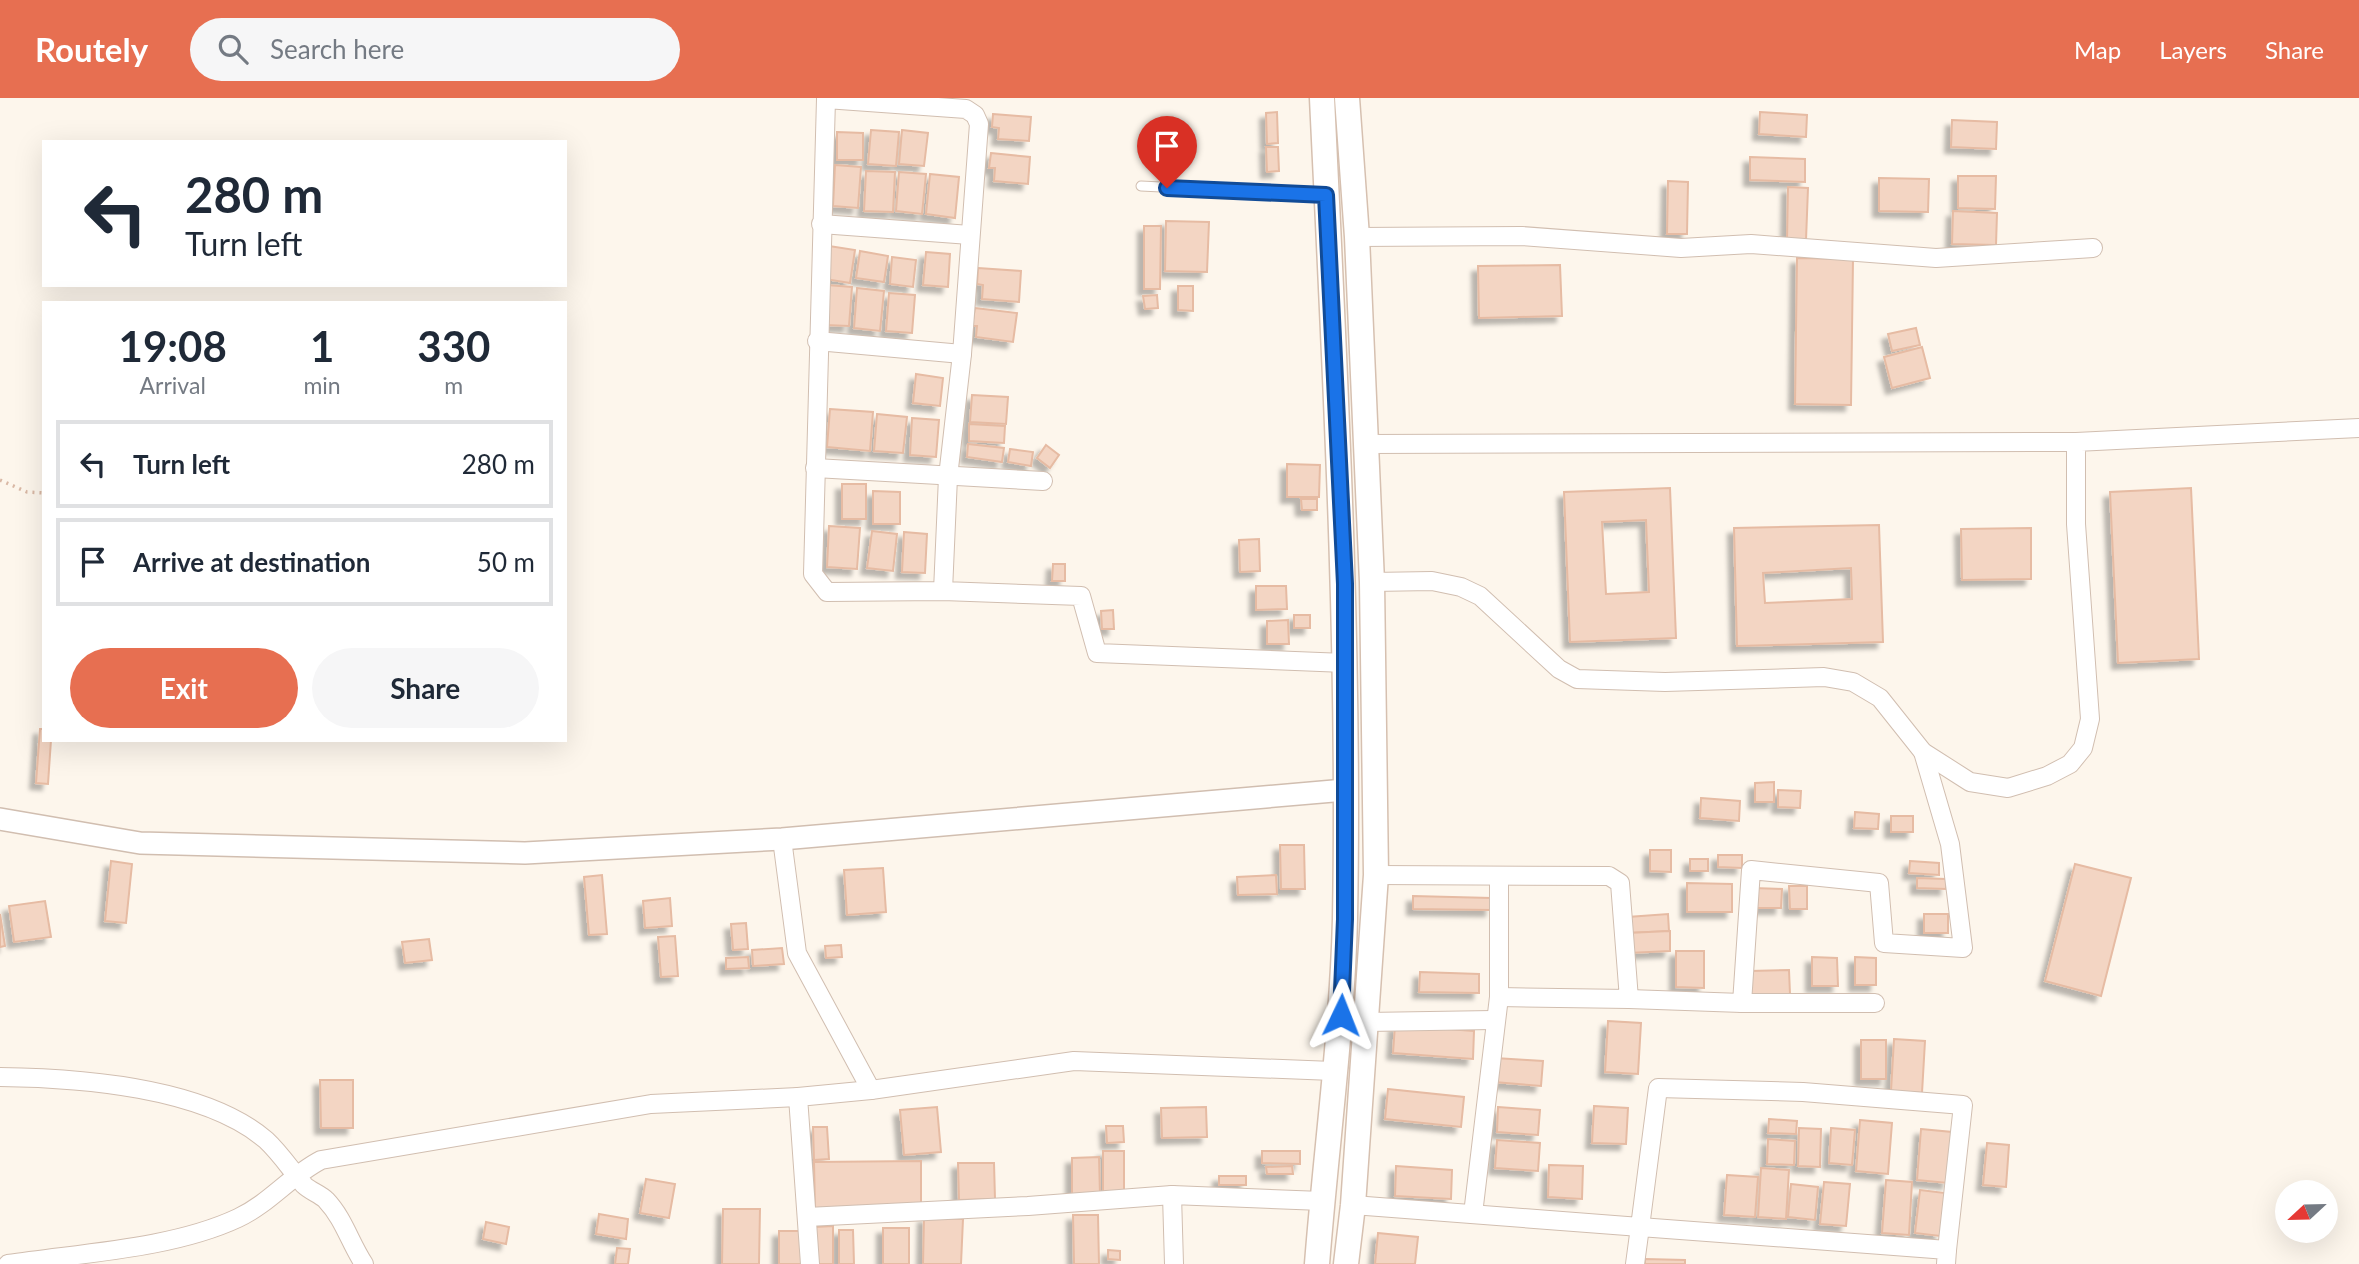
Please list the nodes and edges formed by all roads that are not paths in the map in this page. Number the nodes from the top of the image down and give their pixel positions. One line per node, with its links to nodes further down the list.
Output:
1 (1322, 98): 4 (main road)
2 (1347, 98): 7 (main road)
3 (1141, 186): 4 (lane)
4 (1326, 195): 19 (main road)
5 (821, 224): 6 (street); 6 (street); 9 (street)
6 (970, 235): 10 (street)
7 (1357, 237): 8 (street); 13 (main road)
8 (2093, 248)
9 (817, 341): 10 (street); 14 (street)
10 (962, 354): 15 (street)
11 (2359, 428): 12 (street)
12 (2076, 442): 13 (street); 20 (street)
13 (1366, 444): 17 (main road)
14 (815, 468): 15 (street); 18 (street)
15 (948, 477): 16 (street); 18 (street)
16 (1043, 481)
17 (1372, 582): 20 (street); 24 (main road)
18 (943, 591): 19 (street)
19 (1345, 663): 21 (main road)
20 (1923, 752): 28 (street)
21 (1345, 790): 23 (street); 32 (main road)
22 (0, 819): 23 (street)
23 (782, 839): 34 (street)
24 (1376, 875): 25 (street); 31 (main road)
25 (1499, 878): 26 (street); 27 (street)
26 (1499, 997): 27 (street); 30 (street)
27 (1629, 999): 28 (street)
28 (1742, 1003): 29 (street)
29 (1875, 1003)
30 (1493, 1020): 31 (street); 40 (street)
31 (1366, 1023): 39 (main road)
32 (1333, 1071): 34 (street); 38 (main road)
33 (0, 1077): 36 (street)
34 (871, 1090): 35 (street)
35 (798, 1097): 36 (street); 41 (street)
36 (297, 1172): 44 (street); 45 (street)
37 (1172, 1195): 38 (street); 41 (street); 47 (street)
38 (1322, 1201): 48 (main road)
39 (1353, 1205): 40 (street); 49 (main road)
40 (1473, 1214): 42 (street)
41 (807, 1217): 46 (street)
42 (1640, 1227): 43 (street); 43 (street); 50 (street)
43 (1946, 1257)
44 (8, 1264)
45 (364, 1264)
46 (810, 1264)
47 (1174, 1264)
48 (1318, 1264)
49 (1346, 1264)
50 (1635, 1264)

